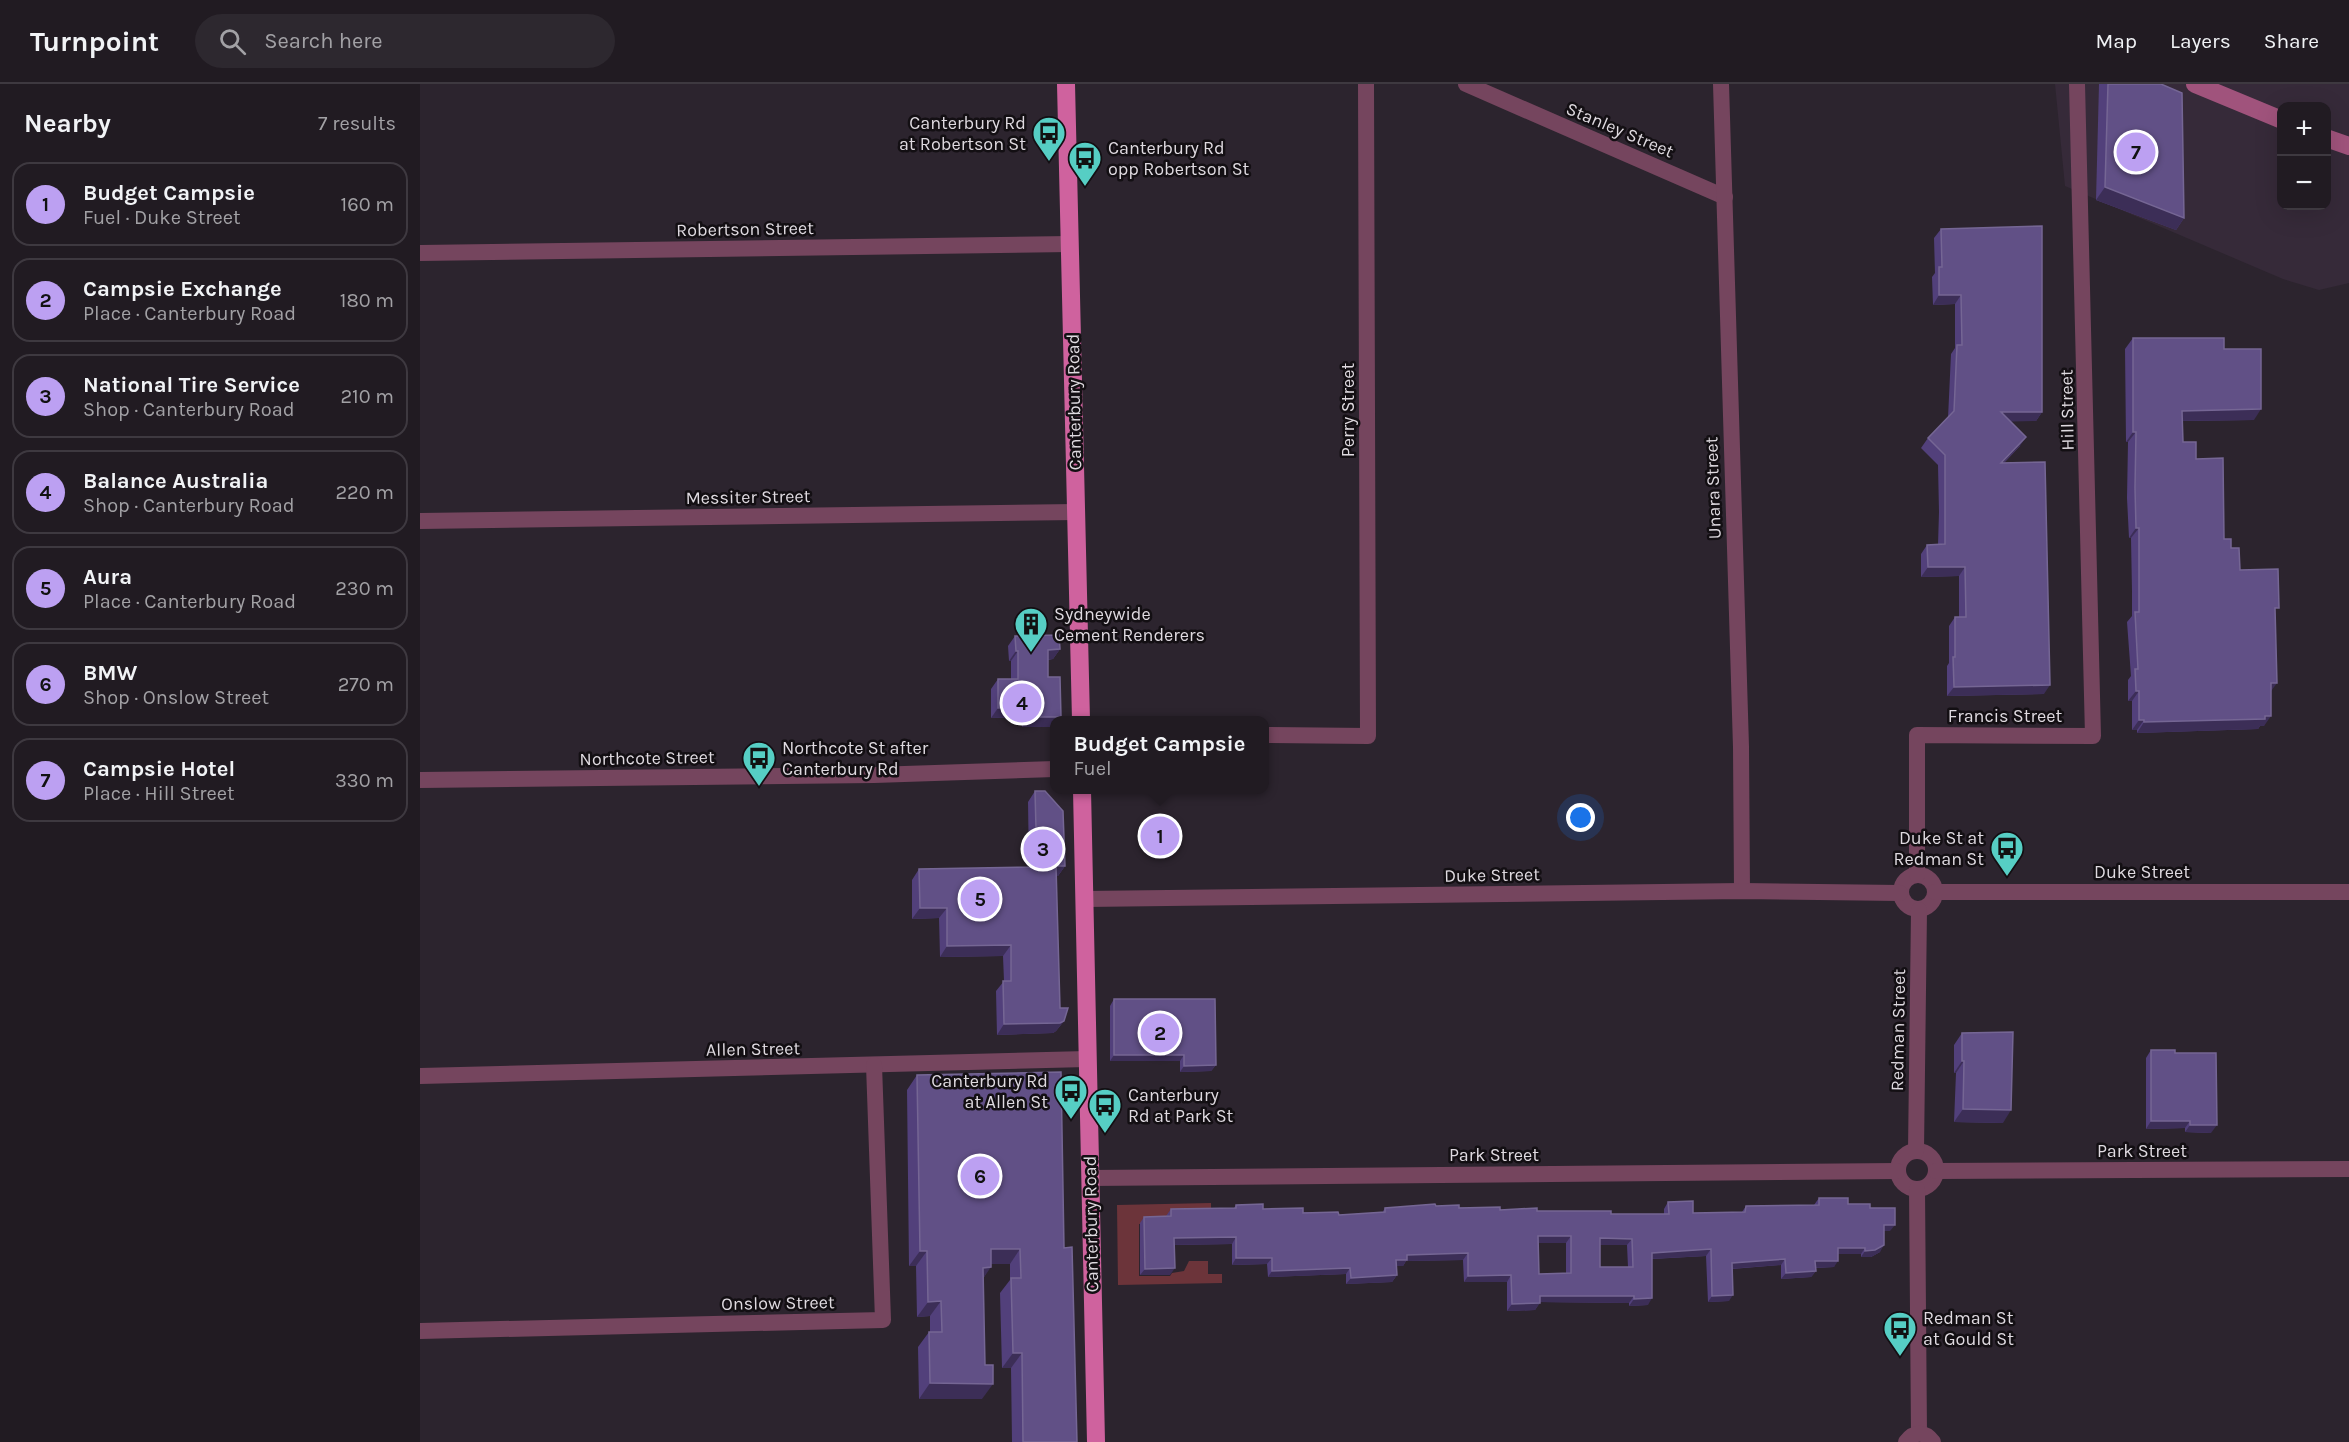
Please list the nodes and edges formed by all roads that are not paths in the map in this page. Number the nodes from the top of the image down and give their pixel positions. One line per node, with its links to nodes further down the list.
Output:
1 (1066, 84): 11 (highway, Canterbury Road)
2 (1366, 84): 16 (street, Perry Street)
3 (1466, 84): 10 (street, Stanley Street)
4 (1721, 84): 10 (street, Unara Street)
5 (2077, 84): 17 (street, Hill Street)
6 (2194, 84): 7 (main road)
7 (2277, 118)
8 (2331, 140): 9 (main road)
9 (2349, 146)
10 (1725, 196): 22 (street, Unara Street)
11 (1070, 244): 12 (street, Robertson Street); 13 (highway, Canterbury Road)
12 (420, 253)
13 (1076, 512): 14 (street, Messiter Street); 15 (highway, Canterbury Road)
14 (420, 521)
15 (1081, 716)
16 (1269, 735)
17 (2093, 736): 21 (street, Francis Street)
18 (1050, 769): 19 (street, Northcote Street)
19 (420, 780)
20 (1082, 794): 26 (highway, Canterbury Road)
21 (1917, 875): 23 (street); 25 (street)
22 (1742, 891): 25 (street, Duke Street); 26 (street, Duke Street)
23 (1935, 892): 24 (street, Duke Street); 27 (street)
24 (2349, 892)
25 (1900, 894): 27 (street)
26 (1085, 899): 28 (highway, Canterbury Road)
27 (1919, 910): 31 (street, Redman Street)
28 (1087, 1059): 29 (street, Allen Street); 35 (highway, Canterbury Road)
29 (874, 1065): 30 (street, Allen Street); 37 (street, Onslow Street)
30 (420, 1076)
31 (1916, 1151): 33 (street); 34 (street)
32 (2349, 1169): 33 (street, Park Street)
33 (1936, 1171): 36 (street)
34 (1897, 1172): 35 (street, Park Street); 36 (street)
35 (1090, 1178): 39 (highway, Canterbury Road)
36 (1917, 1189): 38 (street)
37 (420, 1331)
38 (1919, 1439)
39 (1096, 1442)

